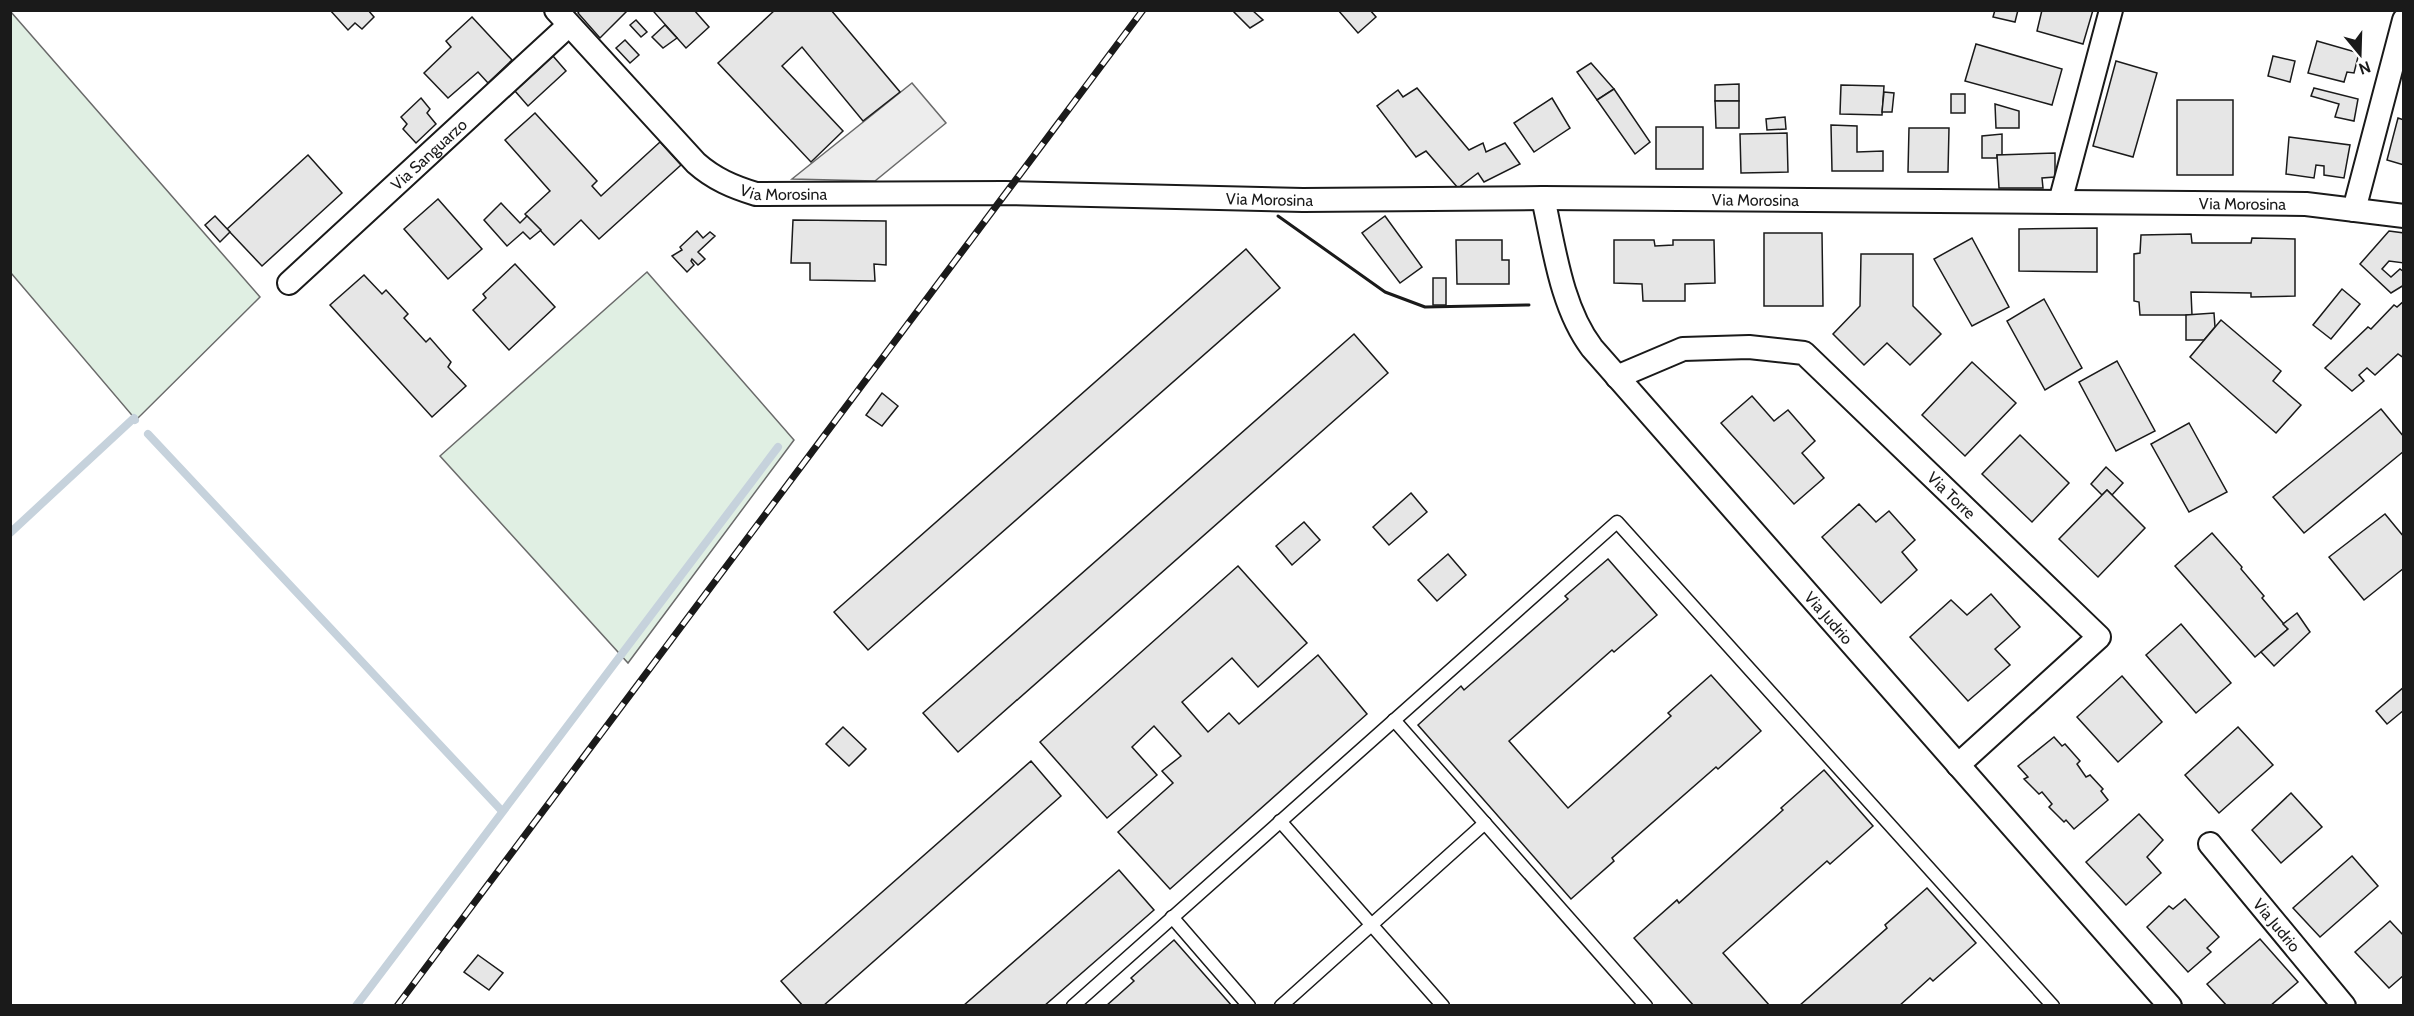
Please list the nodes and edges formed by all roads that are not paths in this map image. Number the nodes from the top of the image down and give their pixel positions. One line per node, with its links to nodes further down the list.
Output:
1 (2111, 10): 5 (street)
2 (562, 18): 4 (street, Via Morosina); 8 (street, Via Sanguarzo)
3 (2403, 20): 6 (street)
4 (1542, 198): 5 (street, Via Morosina); 9 (street, Via Judrio)
5 (2060, 202): 6 (street, Via Morosina)
6 (2355, 210): 7 (street, Via Morosina)
7 (2403, 216)
8 (290, 283)
9 (1617, 377): 11 (street, Via Judrio); 11 (street, Via Torre)
10 (1394, 720): 12 (lane); 13 (lane); 22 (lane)
11 (1958, 765): 23 (street, Via Judrio)
12 (1280, 821): 15 (lane); 16 (lane)
13 (1485, 823): 16 (lane); 21 (lane)
14 (2210, 844): 24 (street, Via Judrio)
15 (1172, 917): 17 (lane); 18 (lane)
16 (1372, 925): 19 (lane); 20 (lane)
17 (1073, 1005)
18 (1249, 1005)
19 (1281, 1005)
20 (1443, 1005)
21 (1646, 1005)
22 (2053, 1005)
23 (2170, 1005)
24 (2344, 1005)

